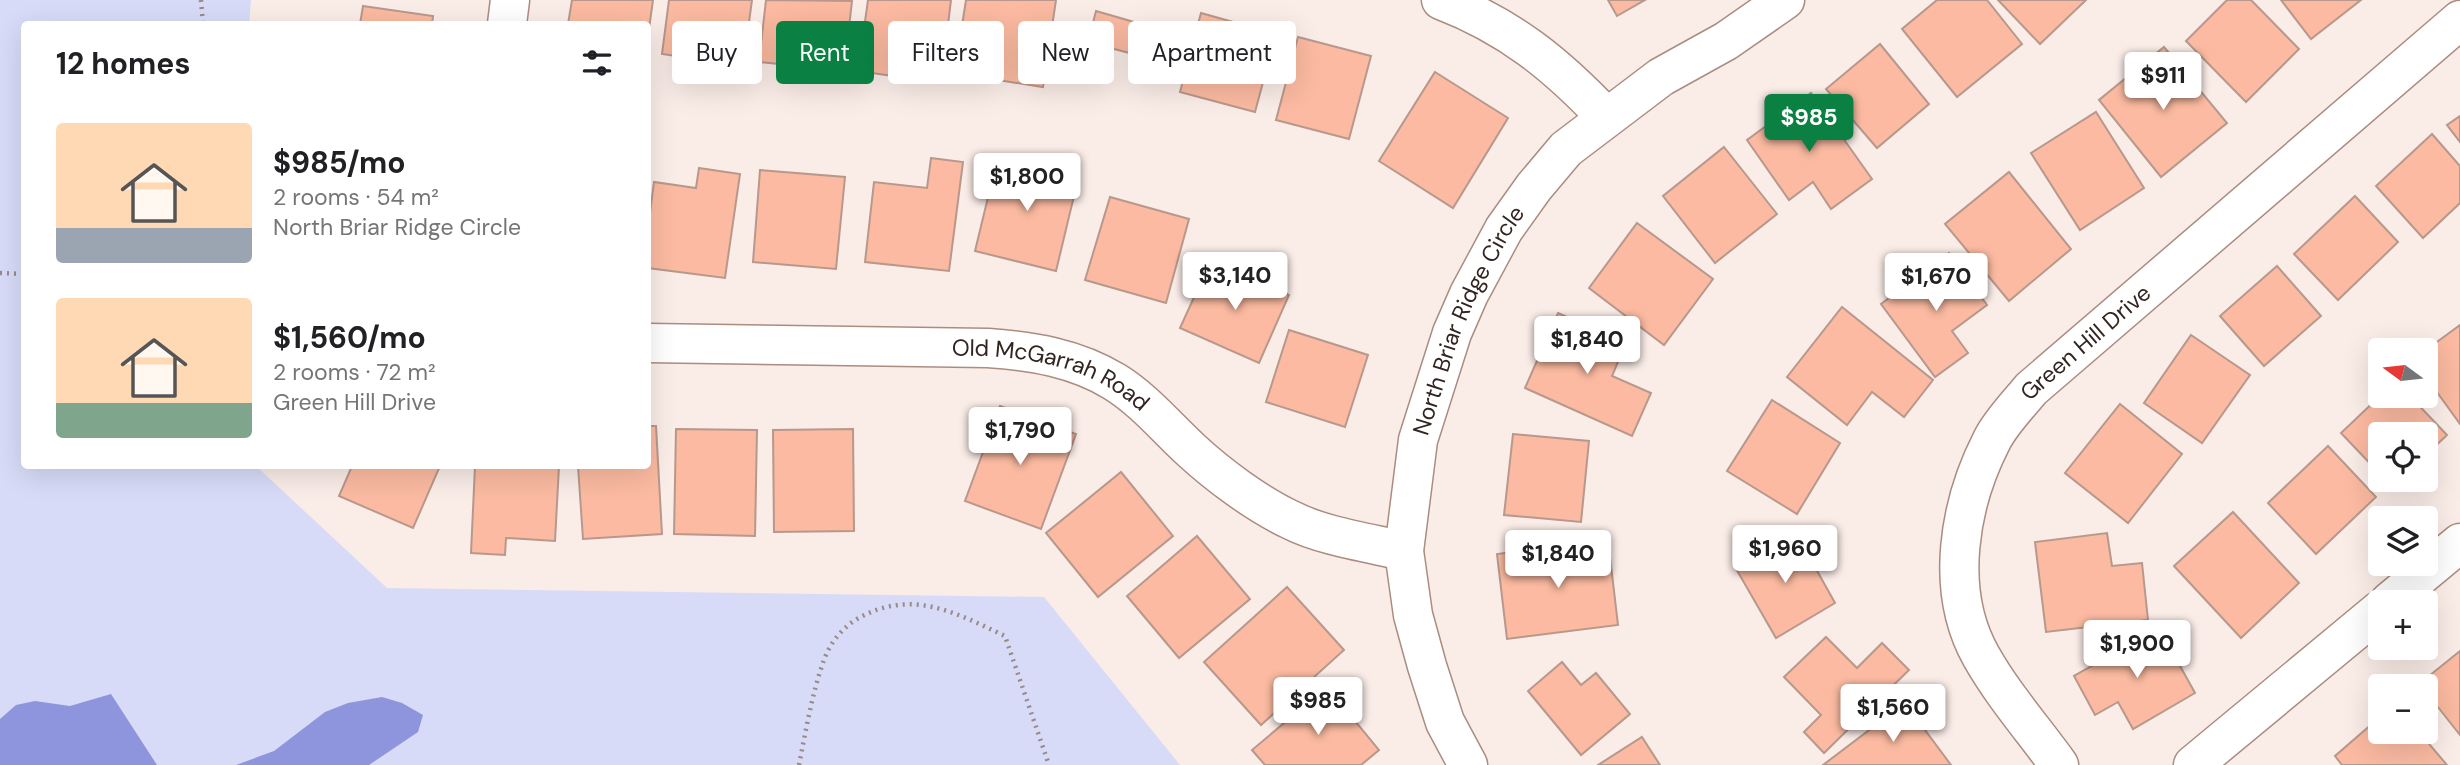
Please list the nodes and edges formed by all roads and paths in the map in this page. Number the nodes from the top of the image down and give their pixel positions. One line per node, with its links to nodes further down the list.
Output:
1 (201, 0): 6 (path)
2 (510, 0): 7 (street)
3 (1441, 0): 8 (street)
4 (1786, 0): 8 (street, North Briar Ridge Circle)
5 (2460, 20): 19 (street, Green Hill Drive)
6 (203, 21)
7 (507, 21)
8 (1606, 117): 13 (street, North Briar Ridge Circle)
9 (0, 273): 10 (path)
10 (21, 274)
11 (651, 343): 13 (street, Old McGarrah Road)
12 (2460, 543): 14 (street)
13 (1404, 551): 18 (street, North Briar Ridge Circle)
14 (2403, 590)
15 (2368, 620): 20 (street)
16 (799, 765): 17 (path)
17 (1049, 765)
18 (1468, 765)
19 (2059, 765)
20 (2193, 765)

